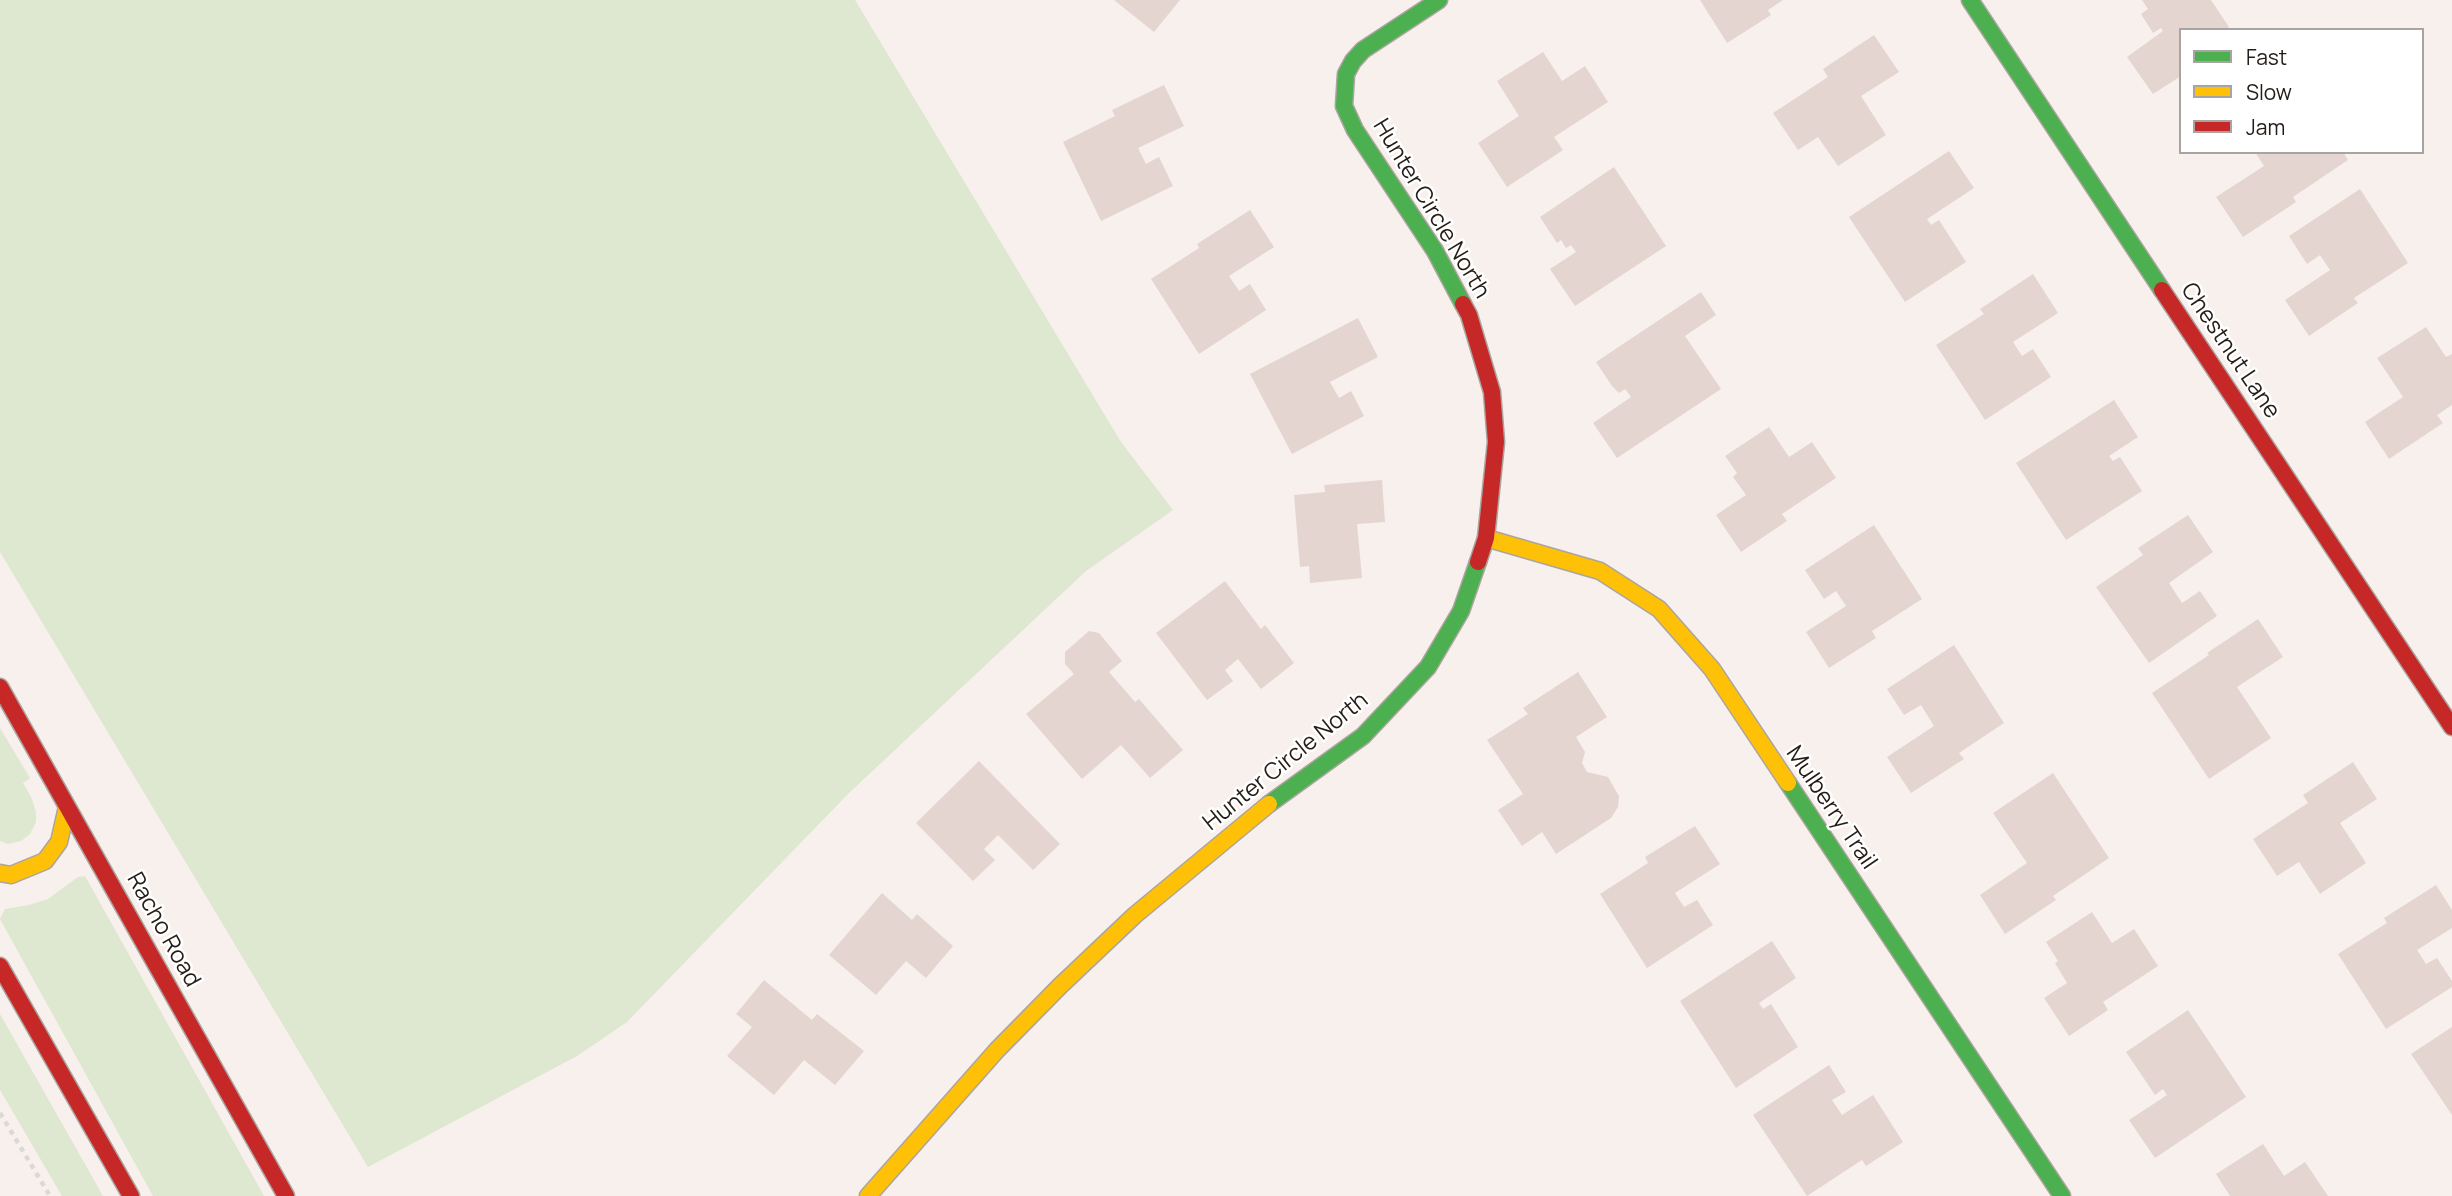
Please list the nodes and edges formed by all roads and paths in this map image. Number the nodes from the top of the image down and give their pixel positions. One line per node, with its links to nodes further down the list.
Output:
1 (1439, 0): 3 (street, Hunter Circle North)
2 (1970, 0): 5 (street, Chestnut Lane)
3 (1486, 538): 13 (street, Hunter Circle North); 14 (street, Mulberry Trail)
4 (0, 687): 6 (street, Racho Road)
5 (2452, 727)
6 (68, 807): 7 (street); 12 (street, Racho Road)
7 (0, 873)
8 (0, 966): 11 (street)
9 (0, 1112): 10 (path)
10 (50, 1196)
11 (131, 1196)
12 (286, 1196)
13 (868, 1196)
14 (2062, 1196)

